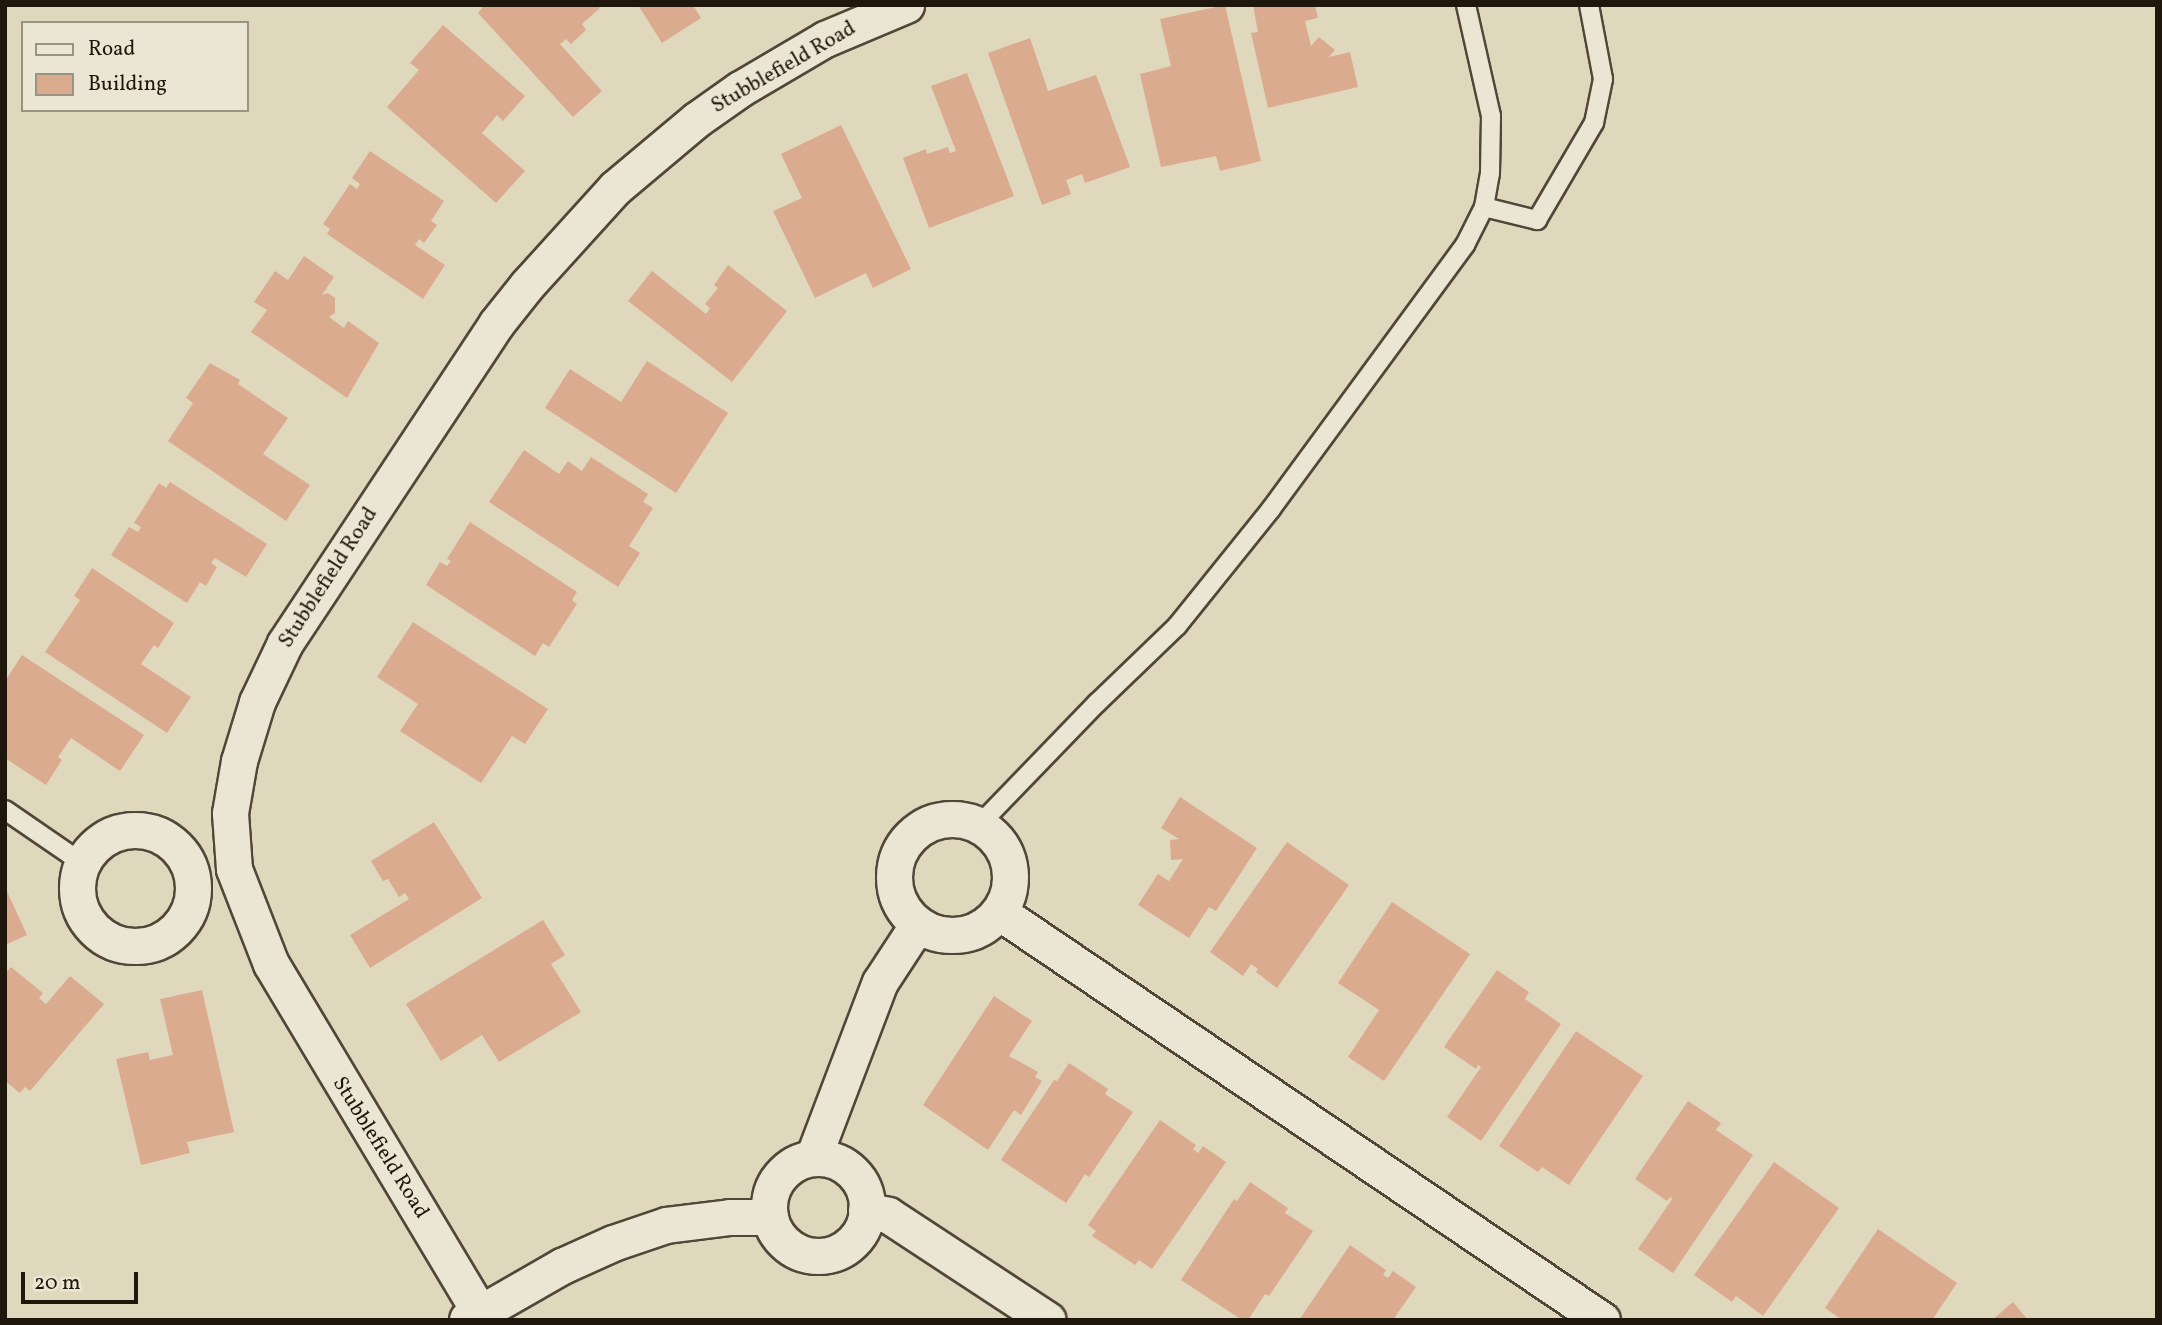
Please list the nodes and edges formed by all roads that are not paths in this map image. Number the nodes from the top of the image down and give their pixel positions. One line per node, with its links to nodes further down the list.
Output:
1 (906, 5): 8 (street, Stubblefield Road)
2 (1466, 5): 4 (lane)
3 (1589, 5): 4 (lane)
4 (1483, 207): 6 (lane)
5 (5, 810): 7 (lane)
6 (979, 825): 10 (street); 11 (street)
7 (82, 863): 9 (street); 9 (street)
8 (234, 869): 9 (street); 15 (street, Stubblefield Road)
9 (193, 886)
10 (999, 912): 11 (street); 17 (street)
11 (918, 924): 12 (street)
12 (813, 1158): 13 (street); 14 (street)
13 (866, 1210): 14 (street); 16 (street)
14 (770, 1217): 15 (street)
15 (477, 1317)
16 (1048, 1320)
17 (1602, 1320)

